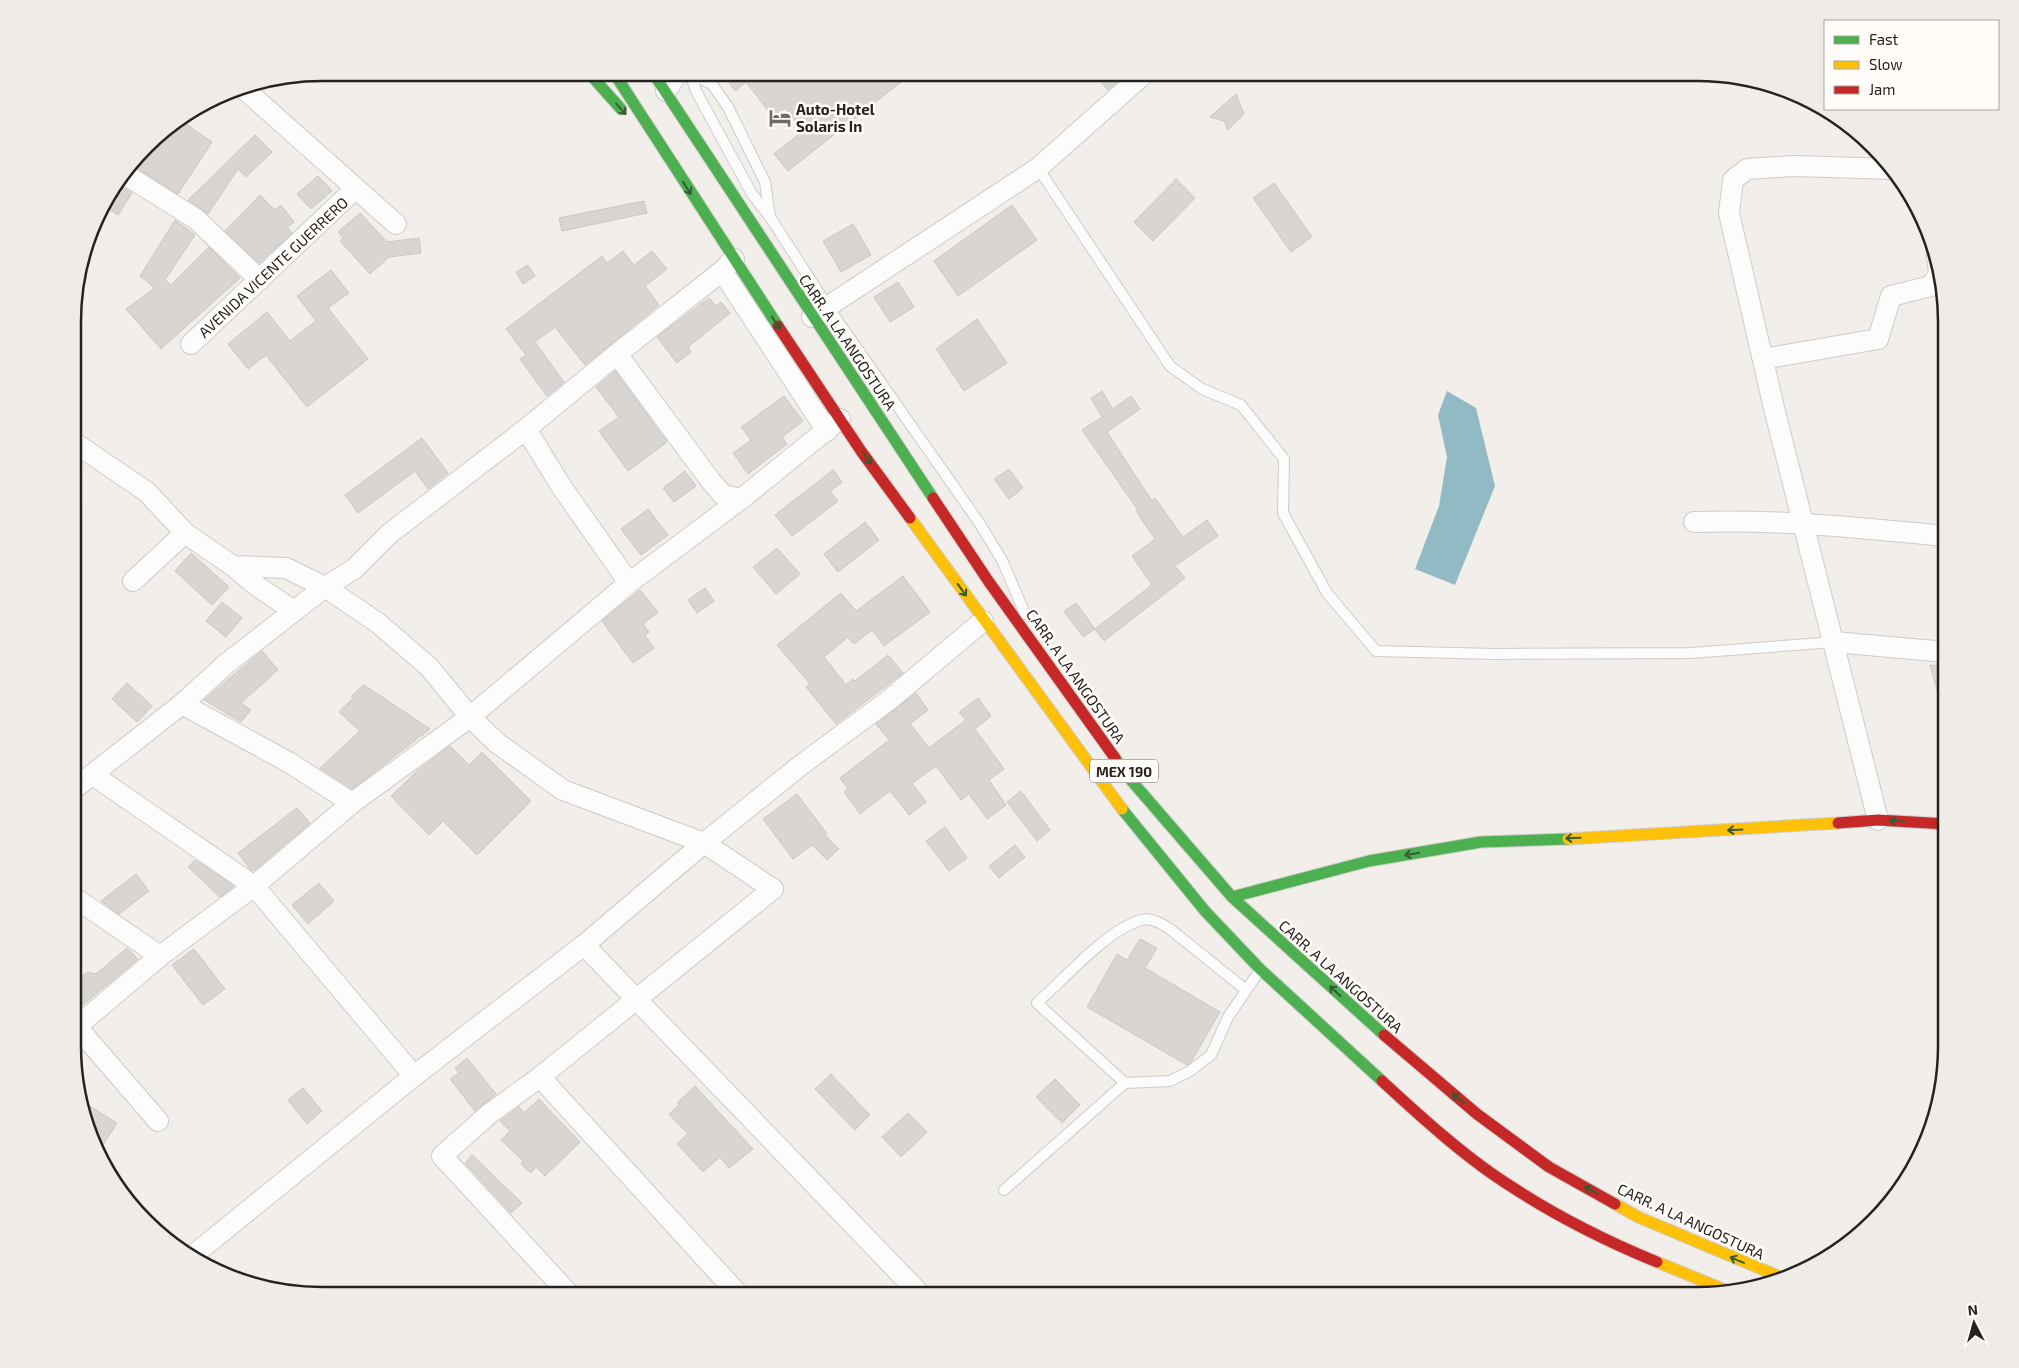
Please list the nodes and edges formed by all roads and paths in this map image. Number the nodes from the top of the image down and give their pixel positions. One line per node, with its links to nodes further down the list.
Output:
1 (597, 81): 11 (main road, one-way to 11)
2 (620, 81): 11 (main road)
3 (659, 81): 9 (main road, CARR. A LA ANGOSTURA / MEX 190)
4 (662, 81): 9 (main road)
5 (676, 81): 9 (street)
6 (690, 81): 16 (lane)
7 (705, 81): 16 (lane)
8 (1135, 81): 12 (street)
9 (665, 89): 21 (main road, CARR. A LA ANGOSTURA / MEX 190)
10 (248, 93): 15 (street)
11 (668, 158): 18 (main road, one-way to 18)
12 (1038, 168): 21 (street); 39 (lane)
13 (1882, 169): 24 (street)
14 (130, 177): 19 (street)
15 (355, 189): 17 (street); 19 (street, AVENIDA VICENTE GUERRERO)
16 (770, 217): 21 (lane)
17 (396, 224)
18 (728, 265): 23 (street); 25 (street)
19 (260, 280): 22 (street, AVENIDA VICENTE GUERRERO)
20 (1934, 281): 24 (street)
21 (820, 312): 41 (main road, CARR. A LA ANGOSTURA / MEX 190); 41 (lane)
22 (191, 344)
23 (617, 354): 26 (street); 28 (street)
24 (1764, 359): 30 (street)
25 (834, 425): 28 (street); 38 (main road, MEX 190, one-way to 38)
26 (526, 429): 35 (street); 36 (street)
27 (81, 447): 31 (street)
28 (741, 499): 35 (street)
29 (1694, 522): 30 (street)
30 (1803, 522): 32 (street); 39 (street)
31 (185, 532): 33 (street); 34 (street)
32 (1938, 535)
33 (232, 566): 36 (street); 37 (street)
34 (133, 581)
35 (629, 583): 43 (street)
36 (325, 587): 37 (street); 43 (street)
37 (294, 611): 42 (street)
38 (983, 621): 49 (street); 55 (main road, MEX 190)
39 (1834, 642): 40 (street); 47 (street)
40 (1938, 651)
41 (1043, 655): 51 (main road, CARR. A LA ANGOSTURA / MEX 190)
42 (182, 704): 44 (street); 46 (street)
43 (470, 717): 46 (street); 49 (street)
44 (93, 774): 45 (street); 50 (street)
45 (81, 783)
46 (352, 803): 50 (street)
47 (1878, 820): 48 (main road, one-way to 47); 51 (main road, one-way to 51)
48 (1938, 824)
49 (704, 843): 53 (street); 57 (street)
50 (254, 886): 54 (street); 60 (street)
51 (1232, 897): 66 (main road, CARR. A LA ANGOSTURA / MEX 190, one-way to 51)
52 (81, 902): 54 (street)
53 (584, 945): 57 (street); 60 (street)
54 (160, 956): 58 (street)
55 (1260, 970): 56 (lane); 67 (main road, MEX 190)
56 (1246, 990): 62 (lane); 62 (lane)
57 (637, 1000): 61 (street); 70 (street)
58 (81, 1024)
59 (81, 1034): 63 (street)
60 (414, 1076): 65 (street)
61 (540, 1077): 68 (street); 69 (street)
62 (1124, 1083): 64 (lane)
63 (158, 1122)
64 (1004, 1190)
65 (198, 1252)
66 (1774, 1274)
67 (1715, 1286)
68 (563, 1287)
69 (733, 1287)
70 (912, 1287)

